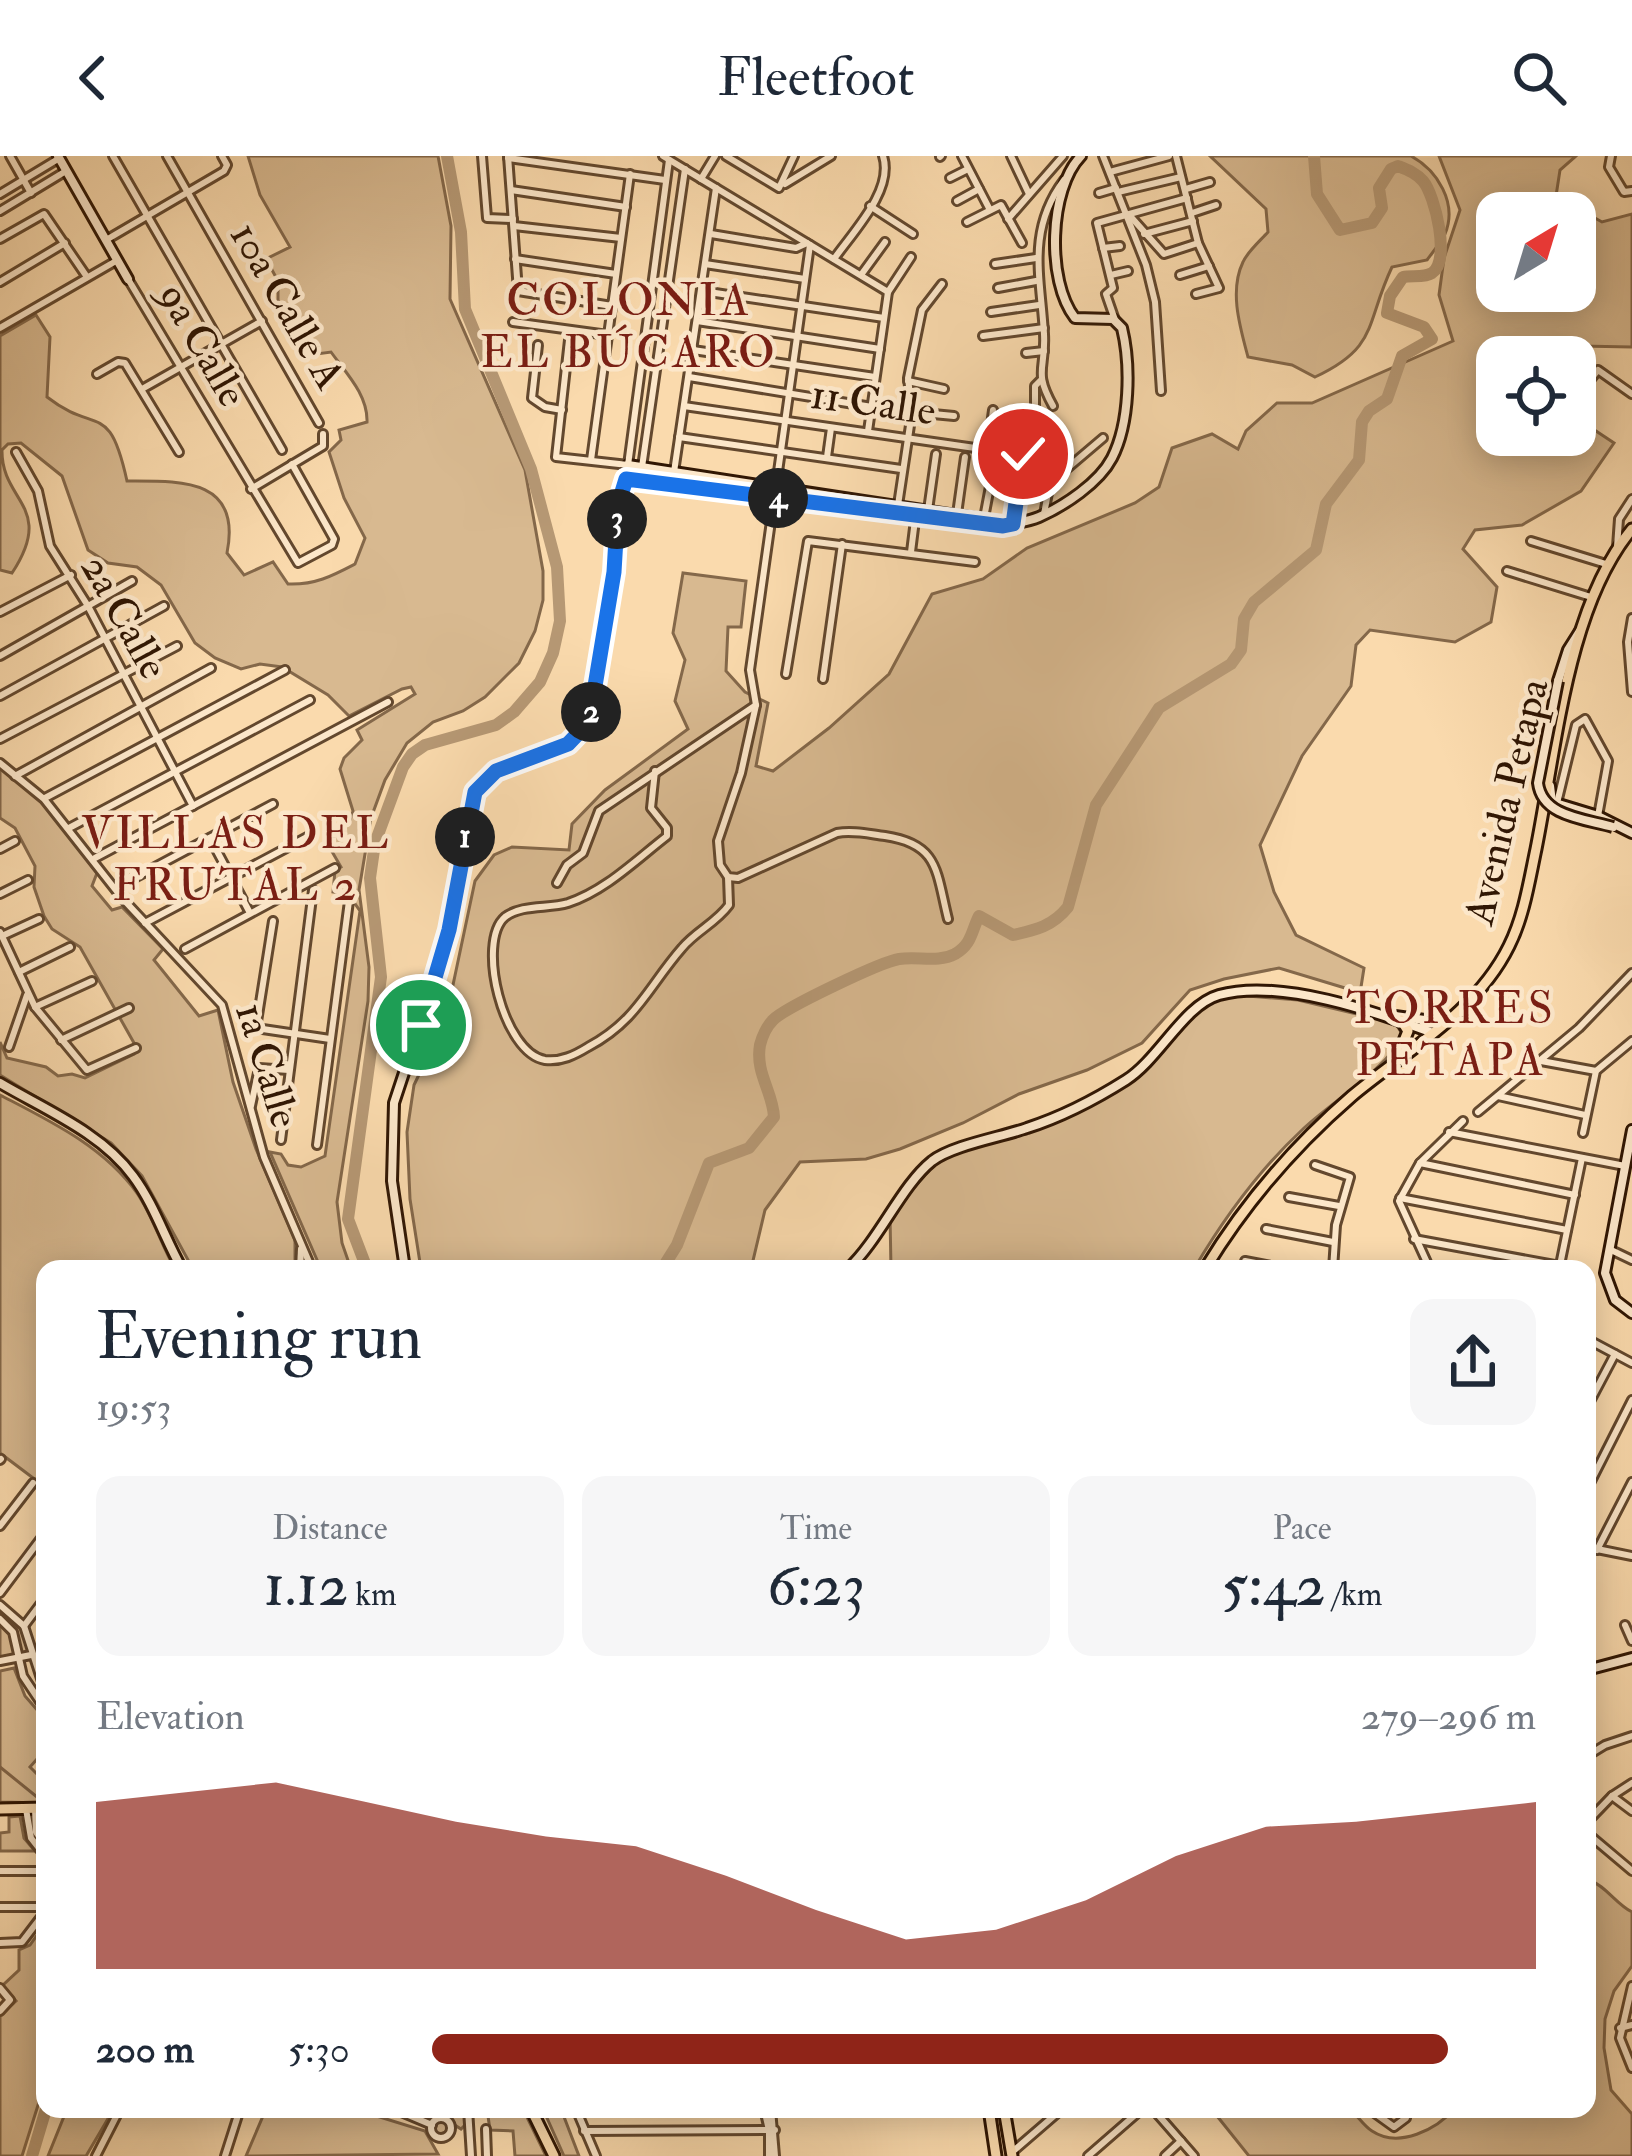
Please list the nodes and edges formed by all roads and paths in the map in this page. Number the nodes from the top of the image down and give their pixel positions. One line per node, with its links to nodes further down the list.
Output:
1 (10, 156): 34 (street)
2 (113, 156): 56 (street)
3 (167, 156): 43 (street, 10a Calle A)
4 (222, 156): 43 (street)
5 (482, 156): 61 (street)
6 (715, 156): 33 (street)
7 (726, 156): 38 (street)
8 (794, 156): 38 (street)
9 (831, 156): 38 (street)
10 (962, 156): 26 (street)
11 (1011, 156): 25 (street)
12 (1026, 156): 25 (street)
13 (1063, 156): 48 (street)
14 (1081, 156): 36 (main road)
15 (1103, 156): 29 (street)
16 (1172, 156): 29 (street); 31 (street)
17 (58, 157): 28 (main road, 9a Calle); 34 (street)
18 (508, 157): 22 (street); 41 (street)
19 (884, 157): 52 (street)
20 (1611, 157): 44 (street)
21 (666, 158): 27 (street); 35 (street)
22 (538, 159): 23 (street)
23 (555, 160): 24 (street)
24 (574, 160): 30 (street)
25 (1017, 168): 48 (street)
26 (968, 169): 32 (street); 40 (street)
27 (685, 170): 33 (street); 161 (street)
28 (66, 171): 45 (street); 67 (main road, 9a Calle)
29 (1110, 172): 42 (street)
30 (631, 174): 35 (street); 53 (street)
31 (1181, 177): 42 (street); 49 (street)
32 (950, 178)
33 (701, 179): 39 (street)
34 (24, 180): 45 (street); 47 (street)
35 (667, 180): 160 (street)
36 (1068, 180): 76 (street); 103 (main road)
37 (1210, 182): 49 (street)
38 (782, 186)
39 (716, 188): 62 (street); 72 (street)
40 (979, 189): 50 (street); 54 (street)
41 (511, 190): 53 (street); 61 (street)
42 (1117, 190): 46 (street); 57 (street)
43 (187, 192): 56 (street); 104 (street, 10a Calle A)
44 (1631, 192)
45 (31, 193): 55 (street)
46 (1099, 193)
47 (0, 194)
48 (1029, 194): 59 (street)
49 (1187, 194): 57 (street); 58 (street)
50 (957, 201)
51 (1216, 205): 58 (street)
52 (870, 206): 63 (street); 78 (street)
53 (626, 207): 65 (street)
54 (990, 210): 59 (street); 60 (street)
55 (0, 211)
56 (148, 216): 67 (street); 113 (street)
57 (1130, 217): 64 (street); 74 (street); 129 (street)
58 (1192, 217): 64 (street); 69 (street)
59 (1008, 219): 71 (street)
60 (967, 222)
61 (514, 223): 65 (street); 77 (street)
62 (710, 234): 72 (street); 80 (street)
63 (913, 234)
64 (1144, 234): 69 (street)
65 (621, 238): 84 (street)
66 (0, 239): 70 (street)
67 (106, 240): 79 (main road, 9a Calle)
68 (885, 242): 85 (street)
69 (1198, 242): 82 (street)
70 (65, 243): 88 (street); 92 (street)
71 (1022, 243)
72 (808, 244): 78 (street); 90 (street)
73 (1120, 246): 74 (street)
74 (1102, 248): 86 (street)
75 (911, 256): 96 (street)
76 (1036, 258): 81 (street); 91 (street)
77 (515, 259): 84 (street); 98 (street)
78 (834, 259): 85 (street)
79 (118, 260): 88 (street); 89 (main road, 9a Calle)
80 (705, 264): 90 (street); 95 (street)
81 (995, 264)
82 (1209, 266): 87 (street); 97 (street)
83 (1128, 271): 86 (street)
84 (616, 274): 98 (street)
85 (861, 275): 96 (street)
86 (1111, 275): 103 (street)
87 (1180, 275)
88 (87, 278): 107 (street)
89 (128, 278): 120 (street, 9a Calle)
90 (806, 279): 100 (street)
91 (1036, 281): 94 (street); 99 (street)
92 (0, 283)
93 (942, 284): 126 (street)
94 (998, 288)
95 (701, 291): 100 (street); 105 (street)
96 (888, 292): 102 (street)
97 (1196, 294)
98 (612, 305): 110 (street)
99 (1040, 305): 101 (street); 108 (street)
100 (802, 306): 102 (street); 111 (street)
101 (991, 312)
102 (884, 318): 115 (street)
103 (1114, 320): 173 (main road)
104 (262, 321): 113 (street); 141 (street, 10a Calle A)
105 (697, 321): 111 (street); 116 (street)
106 (513, 322): 109 (street)
107 (0, 328)
108 (1044, 328): 112 (street); 117 (street)
109 (570, 331): 110 (street); 135 (street)
110 (608, 335): 157 (street)
111 (797, 335): 115 (street); 119 (street)
112 (983, 336)
113 (222, 344): 120 (street); 148 (street)
114 (538, 345): 135 (street)
115 (880, 349): 124 (street)
116 (693, 350): 119 (street); 123 (street)
117 (1044, 351): 118 (street); 125 (street)
118 (1026, 353)
119 (794, 364): 124 (street); 131 (street)
120 (180, 368): 127 (street); 167 (street, 9a Calle)
121 (1596, 373): 130 (street)
122 (98, 374): 127 (street)
123 (688, 377): 131 (street); 132 (street)
124 (875, 377): 134 (street)
125 (1040, 381): 133 (street); 138 (street)
126 (908, 382): 128 (street); 137 (street)
127 (142, 389): 151 (street)
128 (944, 389)
129 (1161, 391)
130 (1632, 394)
131 (789, 395): 134 (street); 140 (street)
132 (684, 406): 140 (street, 11 Calle); 145 (street)
133 (1052, 406)
134 (872, 407): 143 (street)
135 (562, 410): 157 (street)
136 (993, 410): 146 (street, 11 Calle)
137 (912, 412): 139 (street); 146 (street)
138 (1035, 412)
139 (954, 416)
140 (785, 421): 142 (street, 11 Calle); 149 (street)
141 (320, 423)
142 (831, 428): 143 (street, 11 Calle); 155 (street)
143 (867, 432): 146 (street, 11 Calle)
144 (323, 434): 159 (street)
145 (679, 436): 149 (street); 163 (street)
146 (909, 437): 162 (street)
147 (1103, 438): 166 (street)
148 (283, 450)
149 (781, 451): 155 (street); 168 (street)
150 (16, 452): 184 (street, 2a Calle)
151 (179, 452)
152 (936, 454): 171 (street)
153 (1023, 454): 175 (street)
154 (1054, 456): 166 (street)
155 (827, 457): 162 (street)
156 (965, 457): 172 (street)
157 (591, 460): 160 (street)
158 (995, 460): 174 (street)
159 (292, 464): 167 (street); 167 (street, 9a Calle)
160 (628, 465): 161 (main road); 164 (main road)
161 (641, 467): 163 (main road); 165 (street)
162 (903, 470): 170 (street)
163 (674, 472): 168 (main road)
164 (626, 479): 165 (main road); 290 (main road)
165 (640, 481): 168 (main road)
166 (1050, 483): 173 (street)
167 (251, 489)
168 (775, 492): 170 (main road); 171 (main road); 205 (street)
169 (1632, 500): 179 (street)
170 (898, 505): 171 (main road)
171 (920, 511): 172 (main road); 175 (main road); 180 (street)
172 (956, 514): 174 (main road)
173 (1044, 514): 175 (main road)
174 (984, 518): 175 (main road)
175 (1011, 523)
176 (1632, 529): 179 (main road, Avenida Petapa)
177 (1531, 542): 182 (street)
178 (842, 544): 180 (street); 198 (street); 200 (street)
179 (1617, 547): 182 (main road, Avenida Petapa)
180 (910, 553): 181 (street)
181 (975, 562)
182 (1606, 564): 186 (main road, Avenida Petapa)
183 (1507, 571): 186 (street)
184 (71, 575): 187 (street, 2a Calle); 189 (street)
185 (132, 581): 187 (street)
186 (1591, 597): 191 (main road, Avenida Petapa)
187 (88, 606): 193 (street, 2a Calle); 195 (street)
188 (164, 606): 193 (street)
189 (0, 612)
190 (1632, 618): 192 (street)
191 (1581, 630): 213 (main road, Avenida Petapa); 220 (main road, bridge)
192 (1631, 631): 201 (street)
193 (106, 640): 199 (street, 2a Calle); 202 (street)
194 (177, 646): 199 (street)
195 (0, 656)
196 (211, 668): 206 (street)
197 (285, 670): 208 (street)
198 (786, 674)
199 (122, 675): 206 (street, 2a Calle); 207 (street)
200 (823, 679)
201 (1632, 692)
202 (0, 696)
203 (310, 700): 211 (street)
204 (388, 702): 217 (street)
205 (756, 705): 210 (street); 227 (street)
206 (140, 709): 208 (street, 2a Calle); 212 (street)
207 (0, 739)
208 (156, 741): 211 (street, 2a Calle); 214 (street)
209 (0, 764): 212 (street, 1a Calle)
210 (655, 771): 227 (street); 231 (street)
211 (176, 773): 217 (street, 2a Calle); 219 (street)
212 (15, 776): 214 (street, 1a Calle)
213 (1549, 784): 215 (main road); 250 (main road, Avenida Petapa)
214 (44, 799): 219 (street, 1a Calle)
215 (1557, 803): 218 (main road); 218 (street)
216 (273, 804): 222 (street)
217 (193, 806): 225 (street)
218 (1598, 816): 220 (main road)
219 (68, 828): 225 (street, 1a Calle)
220 (1632, 834)
221 (309, 836): 228 (street)
222 (210, 838): 228 (street); 230 (street)
223 (15, 841): 224 (street)
224 (0, 849)
225 (94, 858): 239 (street, 1a Calle)
226 (335, 868): 235 (street)
227 (728, 877): 237 (street)
228 (230, 878): 235 (street); 239 (street)
229 (28, 880): 233 (street)
230 (124, 883)
231 (557, 883)
232 (313, 890): 252 (street)
233 (0, 894)
234 (349, 901): 253 (street)
235 (250, 913): 242 (street)
236 (39, 919): 240 (street)
237 (947, 919)
238 (273, 921): 252 (street)
239 (145, 923): 264 (street, 1a Calle)
240 (1, 934): 243 (street)
241 (70, 947): 243 (street)
242 (185, 949)
243 (19, 972): 246 (street)
244 (1632, 973): 258 (street)
245 (92, 981): 247 (street)
246 (27, 995): 247 (street); 256 (street)
247 (35, 1007): 254 (street)
248 (129, 1008): 254 (street)
249 (1397, 1018): 250 (main road); 251 (main road); 259 (main road); 291 (main road)
250 (1451, 1019): 251 (main road, Avenida Petapa)
251 (1432, 1033): 259 (main road, Avenida Petapa)
252 (293, 1034): 253 (street); 260 (street)
253 (331, 1039): 272 (street)
254 (61, 1040): 257 (street)
255 (1632, 1041): 261 (street)
256 (9, 1047)
257 (136, 1048)
258 (1541, 1061): 261 (street); 263 (street)
259 (1396, 1062): 292 (main road, Avenida Petapa)
260 (289, 1070): 264 (street); 271 (street)
261 (1596, 1071): 266 (street)
262 (0, 1083): 287 (main road)
263 (1498, 1096): 265 (street); 266 (street)
264 (250, 1110): 285 (street, 1a Calle)
265 (1478, 1112)
266 (1585, 1115): 270 (street)
267 (1463, 1121): 269 (street)
268 (1632, 1130): 274 (main road)
269 (1449, 1132): 273 (street); 275 (street)
270 (1582, 1132)
271 (280, 1140)
272 (316, 1145)
273 (1582, 1157): 274 (street); 277 (street)
274 (1628, 1162): 286 (main road)
275 (1420, 1163): 277 (street); 279 (street)
276 (1315, 1166): 280 (street)
277 (1575, 1196): 282 (street)
278 (1289, 1197): 280 (street)
279 (1399, 1201): 282 (street); 283 (street)
280 (1341, 1207): 284 (street)
281 (1266, 1228): 284 (street)
282 (1567, 1230): 296 (street)
283 (1414, 1239): 294 (street); 295 (street)
284 (1333, 1242): 293 (street)
285 (301, 1246): 288 (street, 1a Calle); 289 (street, 1a Calle)
286 (1609, 1249): 297 (street); 298 (main road)
287 (178, 1260)
288 (301, 1260)
289 (308, 1260)
290 (404, 1260)
291 (855, 1260)
292 (1211, 1260)
293 (1333, 1260)
294 (1425, 1260)
295 (1520, 1260)
296 (1561, 1260)
297 (1632, 1261)
298 (1632, 1313)
299 (1596, 1344): 300 (street)
300 (1615, 1354): 301 (street); 302 (street)
301 (1632, 1363)
302 (1596, 1390)
303 (1632, 1400): 304 (street)
304 (1596, 1471)
305 (1632, 1482): 309 (street)
306 (33, 1483): 307 (street)
307 (0, 1526)
308 (36, 1545): 311 (street)
309 (1597, 1550): 310 (street)
310 (1632, 1556)
311 (0, 1593)
312 (0, 1605): 316 (street)
313 (36, 1610): 316 (street)
314 (0, 1619): 319 (street)
315 (1625, 1625): 317 (street)
316 (24, 1626): 318 (street)
317 (1632, 1641)
318 (31, 1655): 319 (street); 323 (street)
319 (18, 1658): 321 (street); 324 (street)
320 (1632, 1658): 322 (main road)
321 (0, 1660)
322 (1596, 1665)
323 (36, 1668)
324 (36, 1697)
325 (1632, 1736): 326 (street)
326 (1596, 1750)
327 (1632, 1783): 328 (street)
328 (1612, 1796): 331 (street); 332 (street)
329 (36, 1808): 330 (main road)
330 (0, 1809)
331 (1632, 1811)
332 (1596, 1813)
333 (1596, 1841): 334 (street)
334 (1632, 1870)
335 (0, 1871): 336 (street)
336 (36, 1871)
337 (0, 1907): 338 (street)
338 (36, 1909)
339 (36, 1922): 340 (street)
340 (0, 1943)
341 (1632, 1986): 345 (street)
342 (0, 1988): 343 (street)
343 (0, 2011)
344 (1632, 2026): 345 (street)
345 (1620, 2028): 346 (street)
346 (1632, 2068)
347 (115, 2118): 368 (street)
348 (237, 2118): 369 (street)
349 (425, 2118): 360 (street)
350 (434, 2118): 360 (street)
351 (469, 2118): 365 (street)
352 (536, 2118): 372 (main road)
353 (579, 2118): 364 (street)
354 (769, 2118): 363 (street)
355 (990, 2118): 375 (main road)
356 (1005, 2118): 367 (main road)
357 (1052, 2118): 367 (street)
358 (1132, 2118): 376 (street)
359 (1161, 2118): 366 (street)
360 (435, 2121): 361 (street); 361 (street)
361 (451, 2128): 365 (street)
362 (486, 2129): 371 (street)
363 (772, 2130): 364 (street); 374 (street)
364 (584, 2131): 373 (street)
365 (468, 2132): 370 (street)
366 (1181, 2141): 377 (street); 378 (street)
367 (1011, 2155)
368 (96, 2156)
369 (225, 2156)
370 (471, 2156)
371 (488, 2156)
372 (554, 2156)
373 (596, 2156)
374 (772, 2156)
375 (996, 2156)
376 (1088, 2156)
377 (1165, 2156)
378 (1194, 2156)

